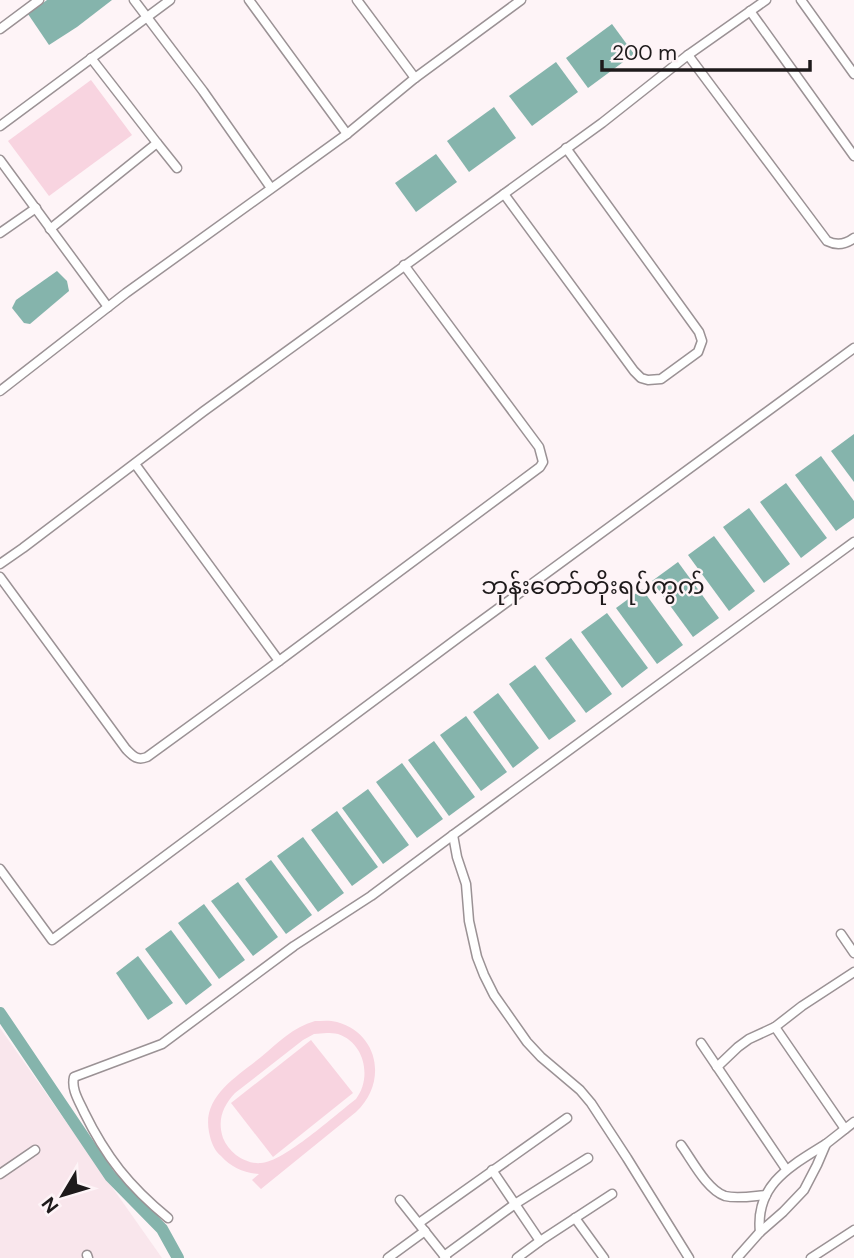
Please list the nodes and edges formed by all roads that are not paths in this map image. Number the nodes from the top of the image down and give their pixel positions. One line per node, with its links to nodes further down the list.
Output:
1 (39, 0): 11 (street)
2 (134, 0): 10 (street)
3 (170, 0): 10 (street)
4 (249, 0): 17 (street)
5 (357, 0): 15 (street)
6 (521, 0): 15 (street)
7 (766, 0): 9 (street)
8 (801, 0): 14 (street)
9 (750, 11): 12 (street); 20 (street)
10 (147, 17): 13 (street); 23 (street)
11 (0, 29)
12 (688, 55): 19 (street); 28 (street)
13 (92, 58): 16 (street); 18 (street)
14 (854, 74)
15 (415, 78): 17 (street)
16 (0, 126)
17 (347, 134): 23 (street)
18 (157, 143): 22 (street); 26 (street)
19 (566, 148): 24 (street); 24 (street)
20 (854, 156)
21 (0, 160): 25 (street)
22 (177, 168)
23 (271, 188): 30 (street)
24 (504, 194): 29 (street)
25 (36, 208): 26 (street); 27 (street)
26 (50, 229): 30 (street)
27 (0, 233)
28 (854, 238)
29 (404, 265): 33 (street); 37 (street)
30 (108, 307): 32 (street)
31 (854, 348): 39 (street)
32 (0, 391)
33 (135, 464): 35 (street); 37 (street)
34 (854, 541): 38 (street)
35 (0, 564)
36 (0, 577): 37 (street)
37 (279, 661)
38 (453, 835): 60 (street); 71 (street)
39 (0, 869)
40 (841, 934): 41 (street)
41 (854, 953)
42 (854, 972): 43 (street)
43 (775, 1027): 45 (street); 48 (street)
44 (702, 1043): 45 (street)
45 (717, 1067): 53 (street)
46 (567, 1118): 54 (street)
47 (854, 1122): 48 (street)
48 (845, 1129): 49 (street)
49 (826, 1144): 53 (street); 65 (street)
50 (681, 1145): 57 (street)
51 (35, 1150): 55 (street)
52 (588, 1158): 59 (street)
53 (786, 1168): 57 (street)
54 (492, 1170): 59 (street); 62 (street)
55 (0, 1174)
56 (612, 1194): 61 (street)
57 (765, 1195): 65 (street)
58 (400, 1200): 62 (street)
59 (514, 1204): 66 (street); 67 (street)
60 (168, 1218)
61 (575, 1218): 66 (street); 68 (street)
62 (419, 1223): 64 (street)
63 (854, 1230): 73 (street)
64 (425, 1231): 67 (street); 69 (street)
65 (760, 1232): 72 (street)
66 (540, 1241): 70 (street)
67 (445, 1257)
68 (602, 1257)
69 (388, 1258)
70 (517, 1258)
71 (689, 1258)
72 (737, 1258)
73 (811, 1258)

